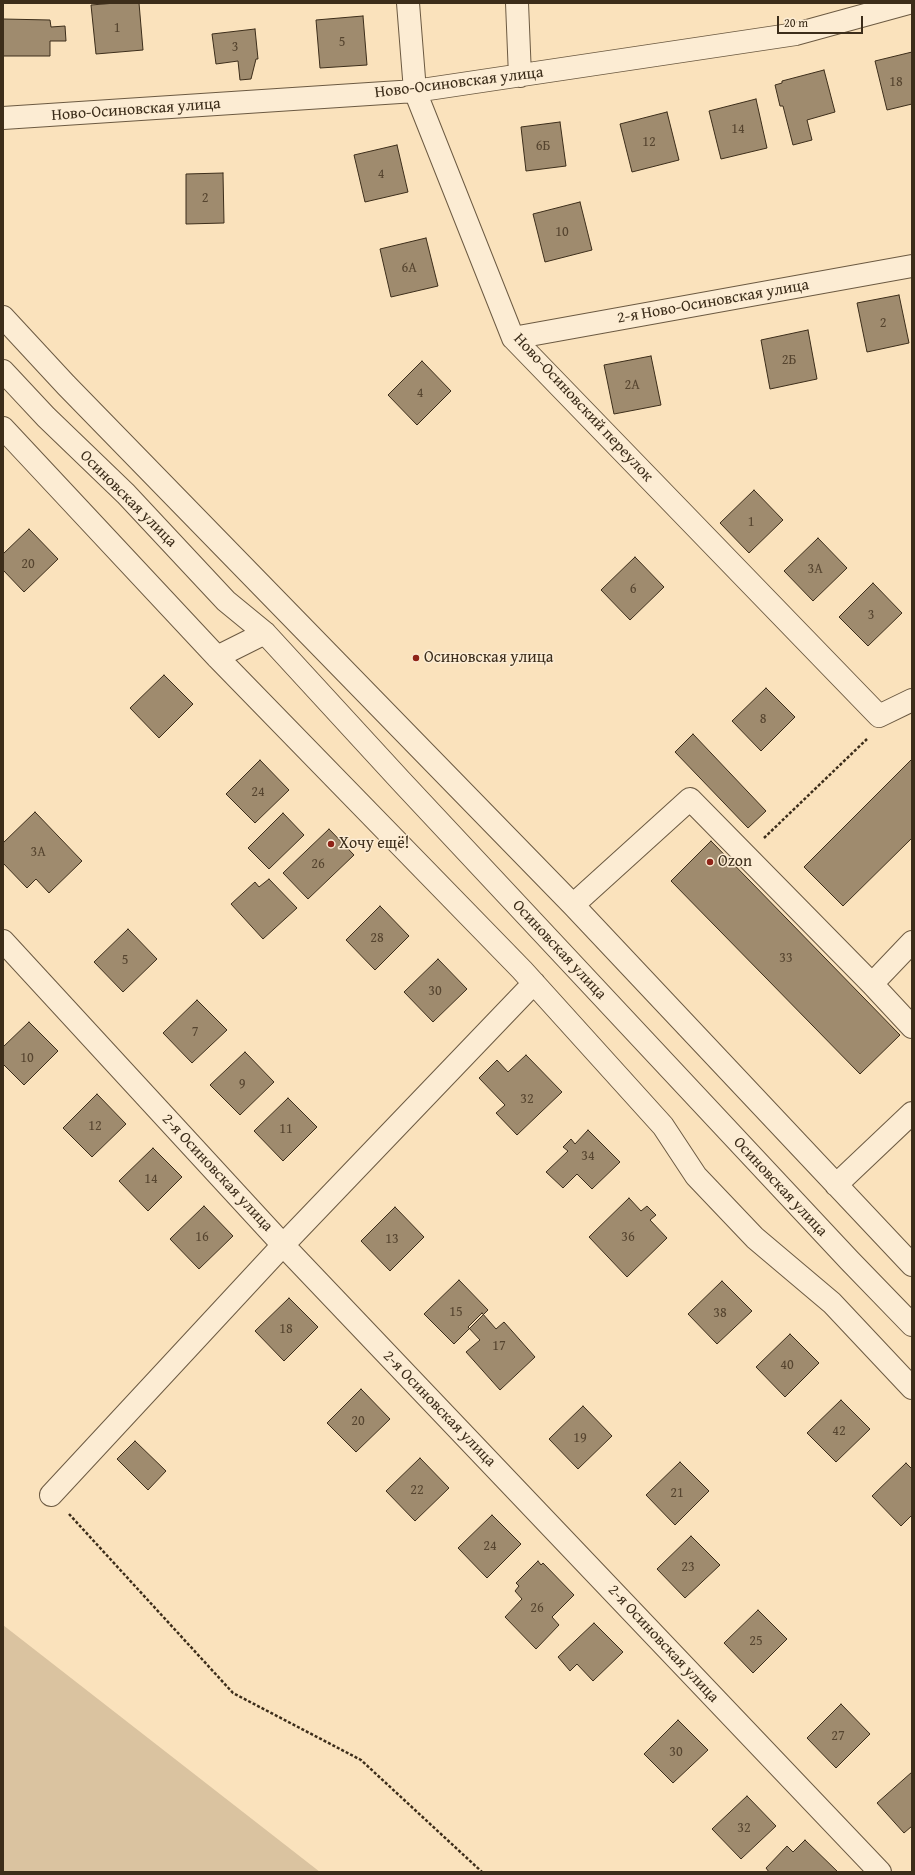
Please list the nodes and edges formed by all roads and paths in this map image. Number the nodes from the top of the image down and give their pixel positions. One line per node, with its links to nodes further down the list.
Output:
1 (408, 3): 5 (street, Ново-Осиновский переулок)
2 (517, 3): 4 (street)
3 (909, 3): 4 (street, Ново-Осиновская улица)
4 (520, 76): 5 (street, Ново-Осиновская улица)
5 (415, 91): 6 (street, Ново-Осиновская улица); 9 (street, Ново-Осиновский переулок)
6 (3, 118)
7 (912, 266): 9 (street, 2-я Ново-Осиновская улица)
8 (3, 317): 17 (street)
9 (514, 338): 15 (street, Ново-Осиновский переулок)
10 (3, 371): 12 (street, Осиновская улица)
11 (3, 428): 13 (street)
12 (265, 633): 13 (street); 27 (street, Осиновская улица)
13 (217, 657): 20 (street)
14 (912, 700): 15 (street)
15 (880, 716): 16 (path)
16 (746, 856): 17 (street); 21 (street)
17 (574, 905): 24 (street)
18 (3, 942): 25 (street, 2-я Осиновская улица)
19 (912, 942): 21 (street)
20 (534, 983): 25 (street); 28 (street)
21 (872, 984): 22 (street)
22 (912, 1027)
23 (912, 1113): 24 (street)
24 (836, 1185): 26 (street)
25 (283, 1245): 29 (street); 31 (street, 2-я Осиновская улица)
26 (912, 1265)
27 (912, 1325)
28 (912, 1388)
29 (51, 1495): 30 (path)
30 (482, 1872)
31 (880, 1872)

